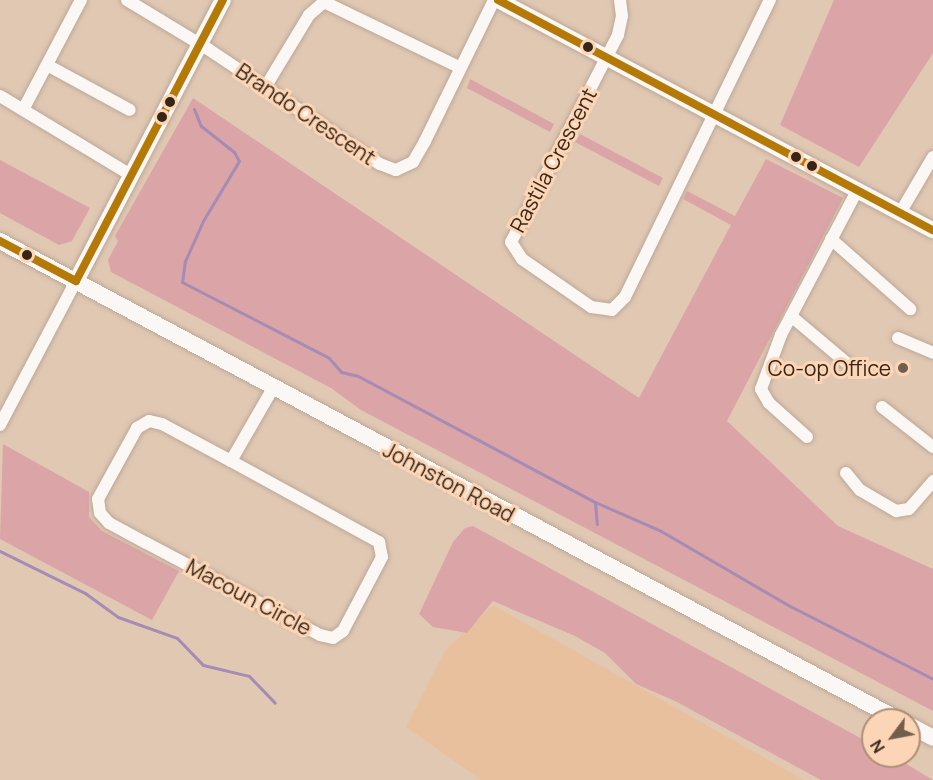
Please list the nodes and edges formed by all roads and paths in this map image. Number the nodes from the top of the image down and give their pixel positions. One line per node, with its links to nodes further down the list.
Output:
1 (81, 0): 11 (street)
2 (127, 0): 9 (street, Brando Crescent)
3 (223, 0): 9 (street)
4 (494, 0): 12 (street, Brando Crescent)
5 (498, 0): 10 (street)
6 (632, 0): 8 (street)
7 (770, 0): 17 (street)
8 (621, 4): 10 (street)
9 (200, 44): 13 (street, Brando Crescent); 19 (street)
10 (607, 57): 17 (street); 17 (street, Rastila Crescent)
11 (47, 65): 15 (street); 16 (street)
12 (459, 67): 13 (street); 13 (street, Brando Crescent)
13 (266, 86)
14 (0, 96): 15 (street)
15 (24, 108): 19 (street)
16 (130, 110)
17 (714, 113): 20 (street)
18 (933, 157): 21 (street)
19 (131, 175): 25 (street)
20 (857, 191): 21 (street); 23 (street)
21 (900, 213): 22 (street)
22 (933, 231)
23 (831, 239): 26 (street); 27 (street)
24 (0, 241): 25 (street, Johnston Road)
25 (76, 281): 31 (street, Johnston Road); 33 (street)
26 (910, 309)
27 (791, 316): 30 (street); 34 (street)
28 (898, 338): 29 (street)
29 (933, 353)
30 (854, 369)
31 (273, 388): 36 (street); 39 (street, Johnston Road)
32 (882, 407): 35 (street)
33 (0, 425)
34 (807, 437)
35 (933, 447)
36 (231, 461): 36 (street, Macoun Circle)
37 (846, 473): 38 (street)
38 (933, 481)
39 (876, 708)

